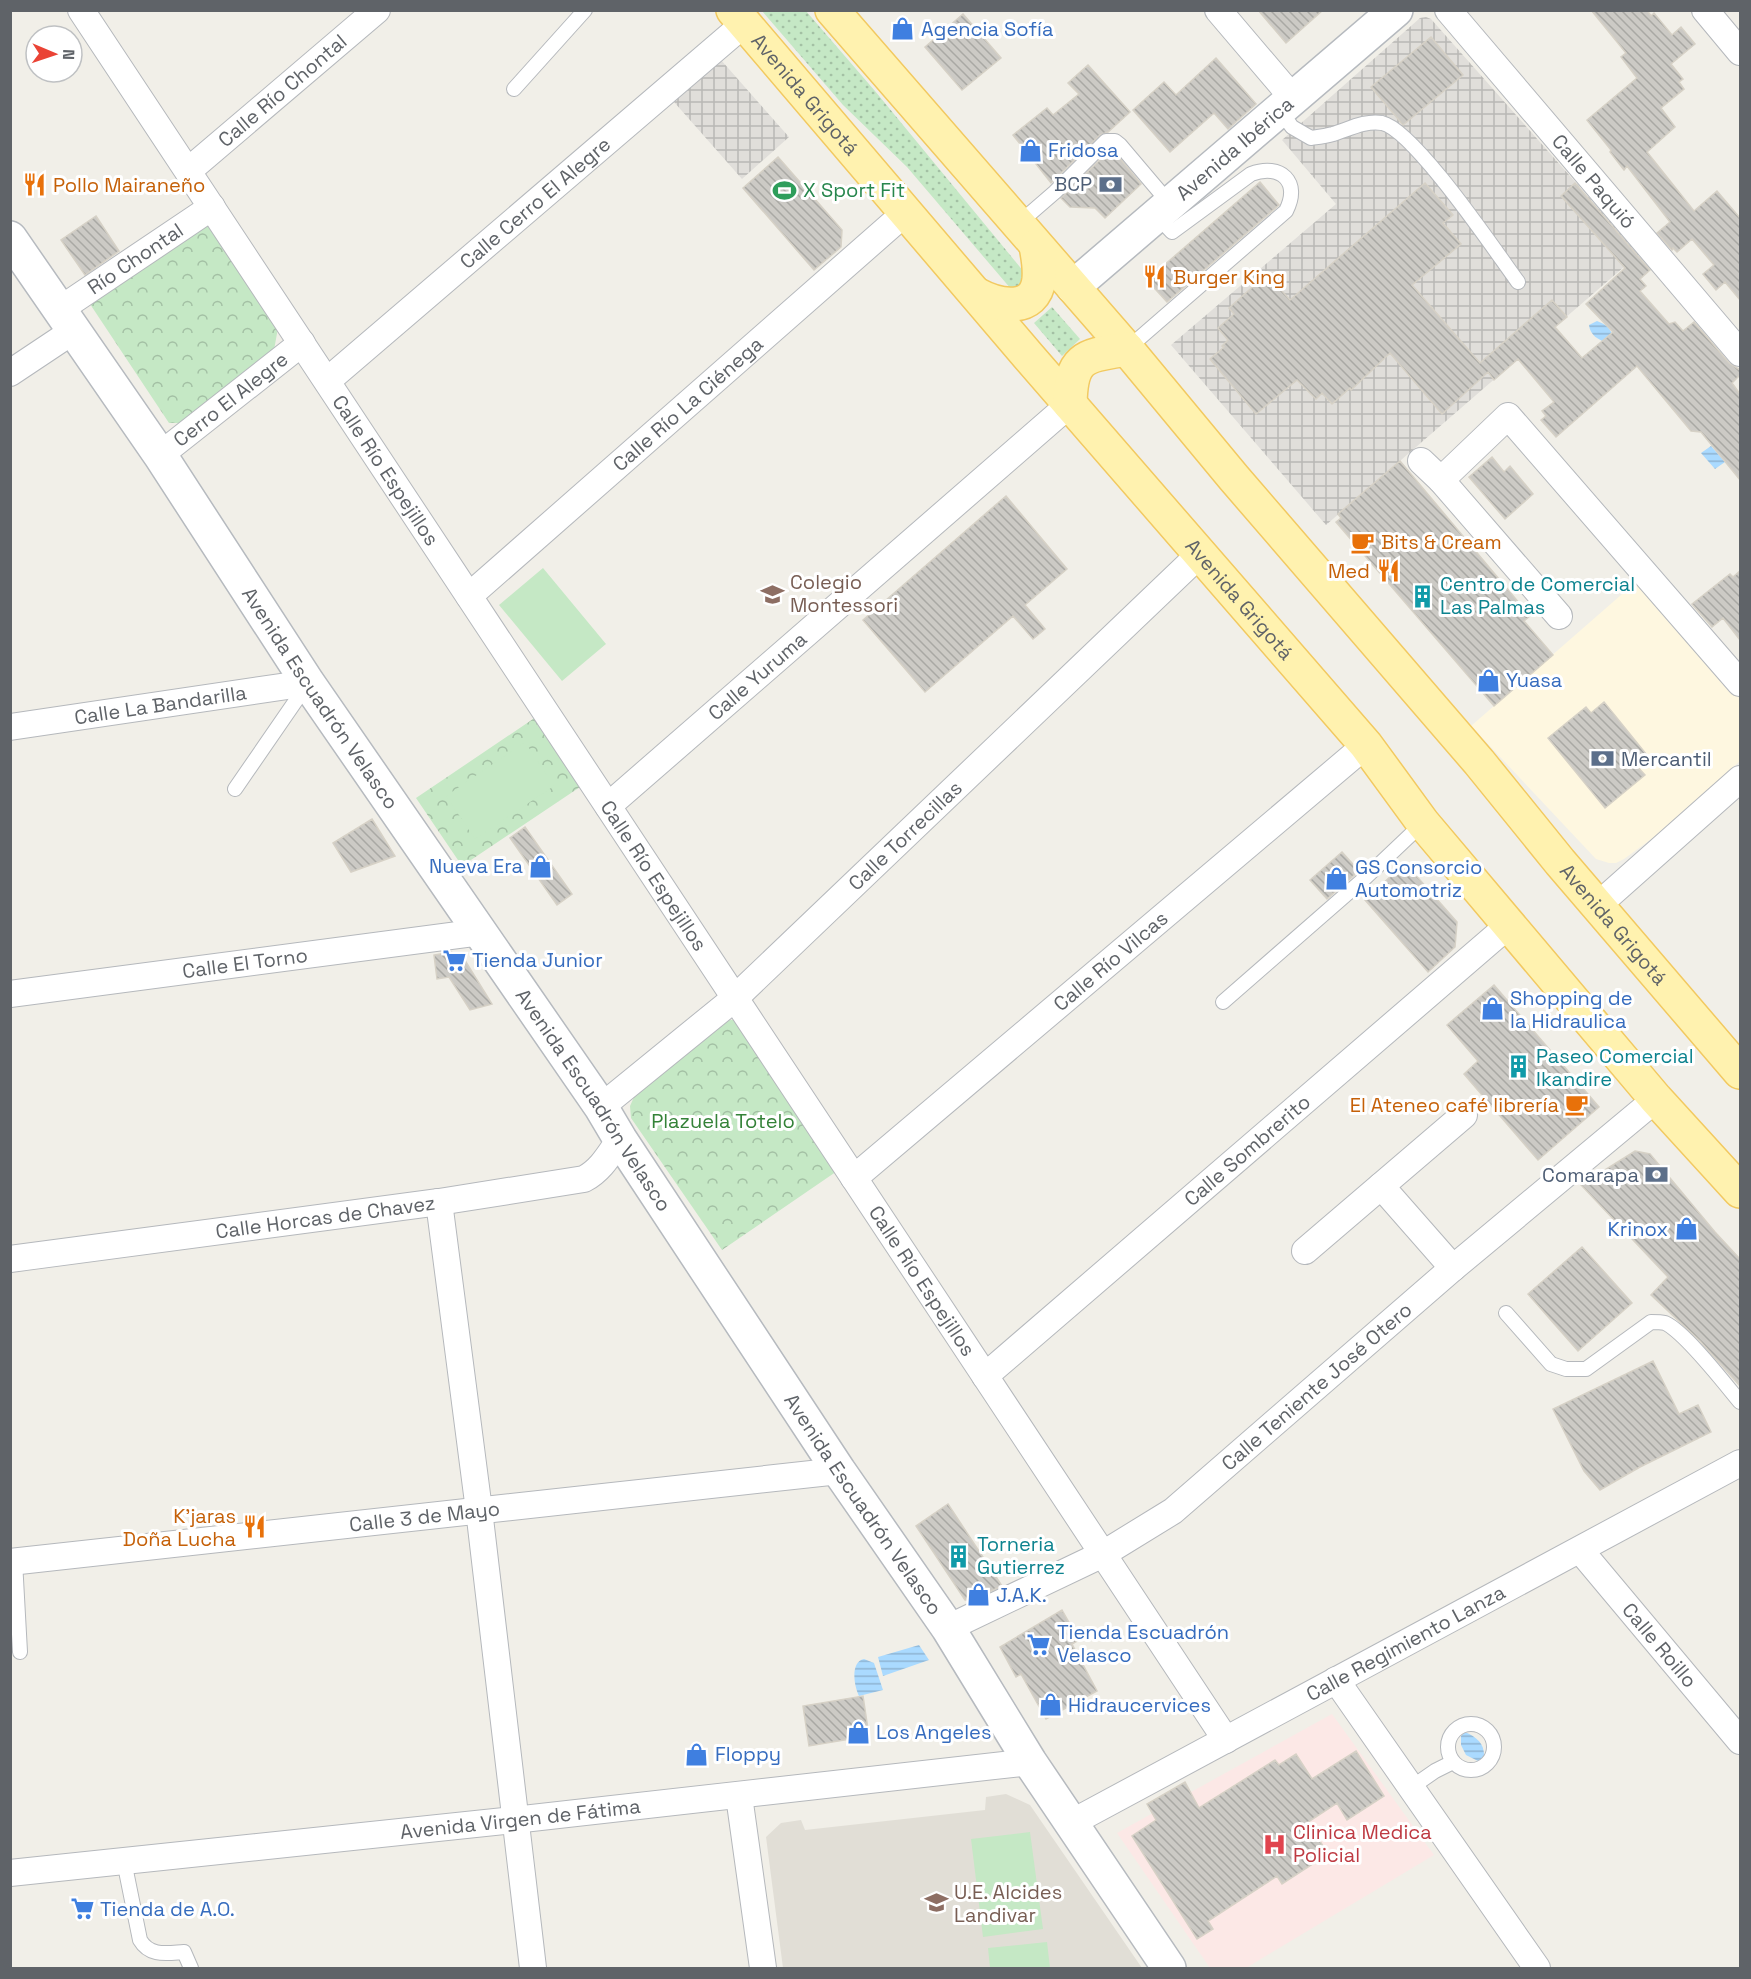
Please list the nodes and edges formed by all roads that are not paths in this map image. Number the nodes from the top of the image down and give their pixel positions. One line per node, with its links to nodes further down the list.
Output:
1 (81, 10): 13 (street, Calle Río Espejillos)
2 (377, 10): 13 (street, Calle Río Chontal)
3 (585, 10): 11 (lane)
4 (832, 10): 17 (main road, Avenida Grigotá)
5 (1218, 10): 12 (street)
6 (1396, 10): 12 (street, Avenida Ibérica)
7 (1448, 10): 25 (street, Calle Paquió)
8 (1705, 10): 10 (street)
9 (739, 17): 16 (main road, Avenida Grigotá); 27 (street, Calle Cerro El Alegre)
10 (1740, 52)
11 (514, 89)
12 (1286, 103): 15 (street, Avenida Ibérica); 19 (lane)
13 (188, 171): 14 (street, Calle Río Espejillos)
14 (212, 207): 22 (street, Río Chontal); 23 (street, Calle Río Espejillos)
15 (1164, 210): 17 (lane); 20 (street, Avenida Ibérica); 24 (lane)
16 (905, 213): 21 (main road, Avenida Grigotá); 33 (street, Calle Río La Ciénega)
17 (1027, 235): 20 (main road, Avenida Grigotá); 21 (main road)
18 (10, 237): 22 (street, Avenida Escuadrón Velasco)
19 (1518, 282)
20 (1073, 287): 24 (main road, Avenida Grigotá)
21 (976, 294): 28 (main road, Avenida Grigotá)
22 (66, 321): 26 (street, Río Chontal); 29 (street, Avenida Escuadrón Velasco)
23 (302, 343): 27 (street, Calle Río Espejillos); 29 (street, Cerro El Alegre)
24 (1127, 349): 28 (main road); 43 (main road, Avenida Grigotá)
25 (1740, 353)
26 (10, 373)
27 (327, 381): 33 (street, Calle Río Espejillos)
28 (1070, 404): 32 (main road, Avenida Grigotá); 41 (street, Calle Yuruma)
29 (160, 455): 35 (street, Avenida Escuadrón Velasco)
30 (1421, 461): 31 (street)
31 (1441, 480): 34 (street); 36 (street)
32 (1200, 554): 38 (main road, Avenida Grigotá); 47 (street, Calle Torrecillas)
33 (469, 596): 41 (street, Calle Río Espejillos)
34 (1558, 616)
35 (308, 683): 37 (street, Calle La Bandarilla); 40 (lane); 45 (street, Avenida Escuadrón Velasco)
36 (1740, 683)
37 (10, 727)
38 (1366, 745): 42 (main road, Avenida Grigotá); 54 (street, Calle Río Vilcas)
39 (1740, 779): 43 (street)
40 (235, 789)
41 (608, 806): 47 (street, Calle Río Espejillos)
42 (1423, 823): 44 (main road, Avenida Grigotá); 48 (lane)
43 (1597, 906): 49 (main road, Avenida Grigotá)
44 (1510, 924): 50 (main road, Avenida Grigotá); 62 (street, Calle Sombrerito)
45 (481, 932): 46 (street, Calle El Torno); 51 (street, Avenida Escuadrón Velasco)
46 (10, 994)
47 (735, 998): 51 (street, Calle Torrecillas); 54 (street, Calle Río Espejillos)
48 (1223, 1002)
49 (1740, 1072)
50 (1656, 1099): 56 (main road, Avenida Grigotá); 60 (street, Calle Teniente José Otero)
51 (601, 1107): 53 (street, Avenida Escuadrón Velasco)
52 (1464, 1115): 55 (street)
53 (620, 1139): 57 (street, Calle Horcas de Chavez); 65 (street, Avenida Escuadrón Velasco)
54 (855, 1178): 62 (street, Calle Río Espejillos)
55 (1381, 1186): 58 (street); 60 (street)
56 (1740, 1191)
57 (439, 1202): 59 (street, Calle Horcas de Chavez); 66 (street)
58 (1305, 1251)
59 (10, 1259)
60 (1453, 1268): 68 (street, Calle Teniente José Otero)
61 (1506, 1313): 63 (lane)
62 (985, 1376): 68 (street, Calle Río Espejillos)
63 (1740, 1402)
64 (1740, 1463): 67 (street, Calle Regimiento Lanza)
65 (839, 1471): 66 (street, Calle 3 de Mayo); 70 (street, Avenida Escuadrón Velasco)
66 (479, 1510): 69 (street, Calle 3 de Mayo); 79 (street)
67 (1580, 1550): 72 (street, Calle Regimiento Lanza); 74 (street, Calle Roillo)
68 (1103, 1554): 70 (street, Calle Teniente José Otero); 73 (street, Calle Río Espejillos)
69 (13, 1562): 71 (lane)
70 (948, 1628): 75 (street, Avenida Escuadrón Velasco)
71 (20, 1652)
72 (1336, 1680): 73 (street, Calle Regimiento Lanza); 77 (street)
73 (1226, 1740): 80 (street, Calle Regimiento Lanza)
74 (1740, 1741)
75 (1030, 1762): 78 (street, Avenida Virgen de Fátima); 80 (street, Avenida Escuadrón Velasco)
76 (1453, 1762): 77 (lane)
77 (1412, 1787): 89 (street)
78 (739, 1796): 79 (street, Avenida Virgen de Fátima); 87 (street)
79 (514, 1820): 81 (street, Avenida Virgen de Fátima); 86 (street)
80 (1071, 1823): 88 (street, Avenida Escuadrón Velasco)
81 (124, 1861): 82 (street, Avenida Virgen de Fátima); 83 (lane)
82 (10, 1873)
83 (166, 1954): 84 (lane); 85 (lane)
84 (171, 1968)
85 (191, 1968)
86 (533, 1968)
87 (763, 1968)
88 (1168, 1968)
89 (1538, 1968)

